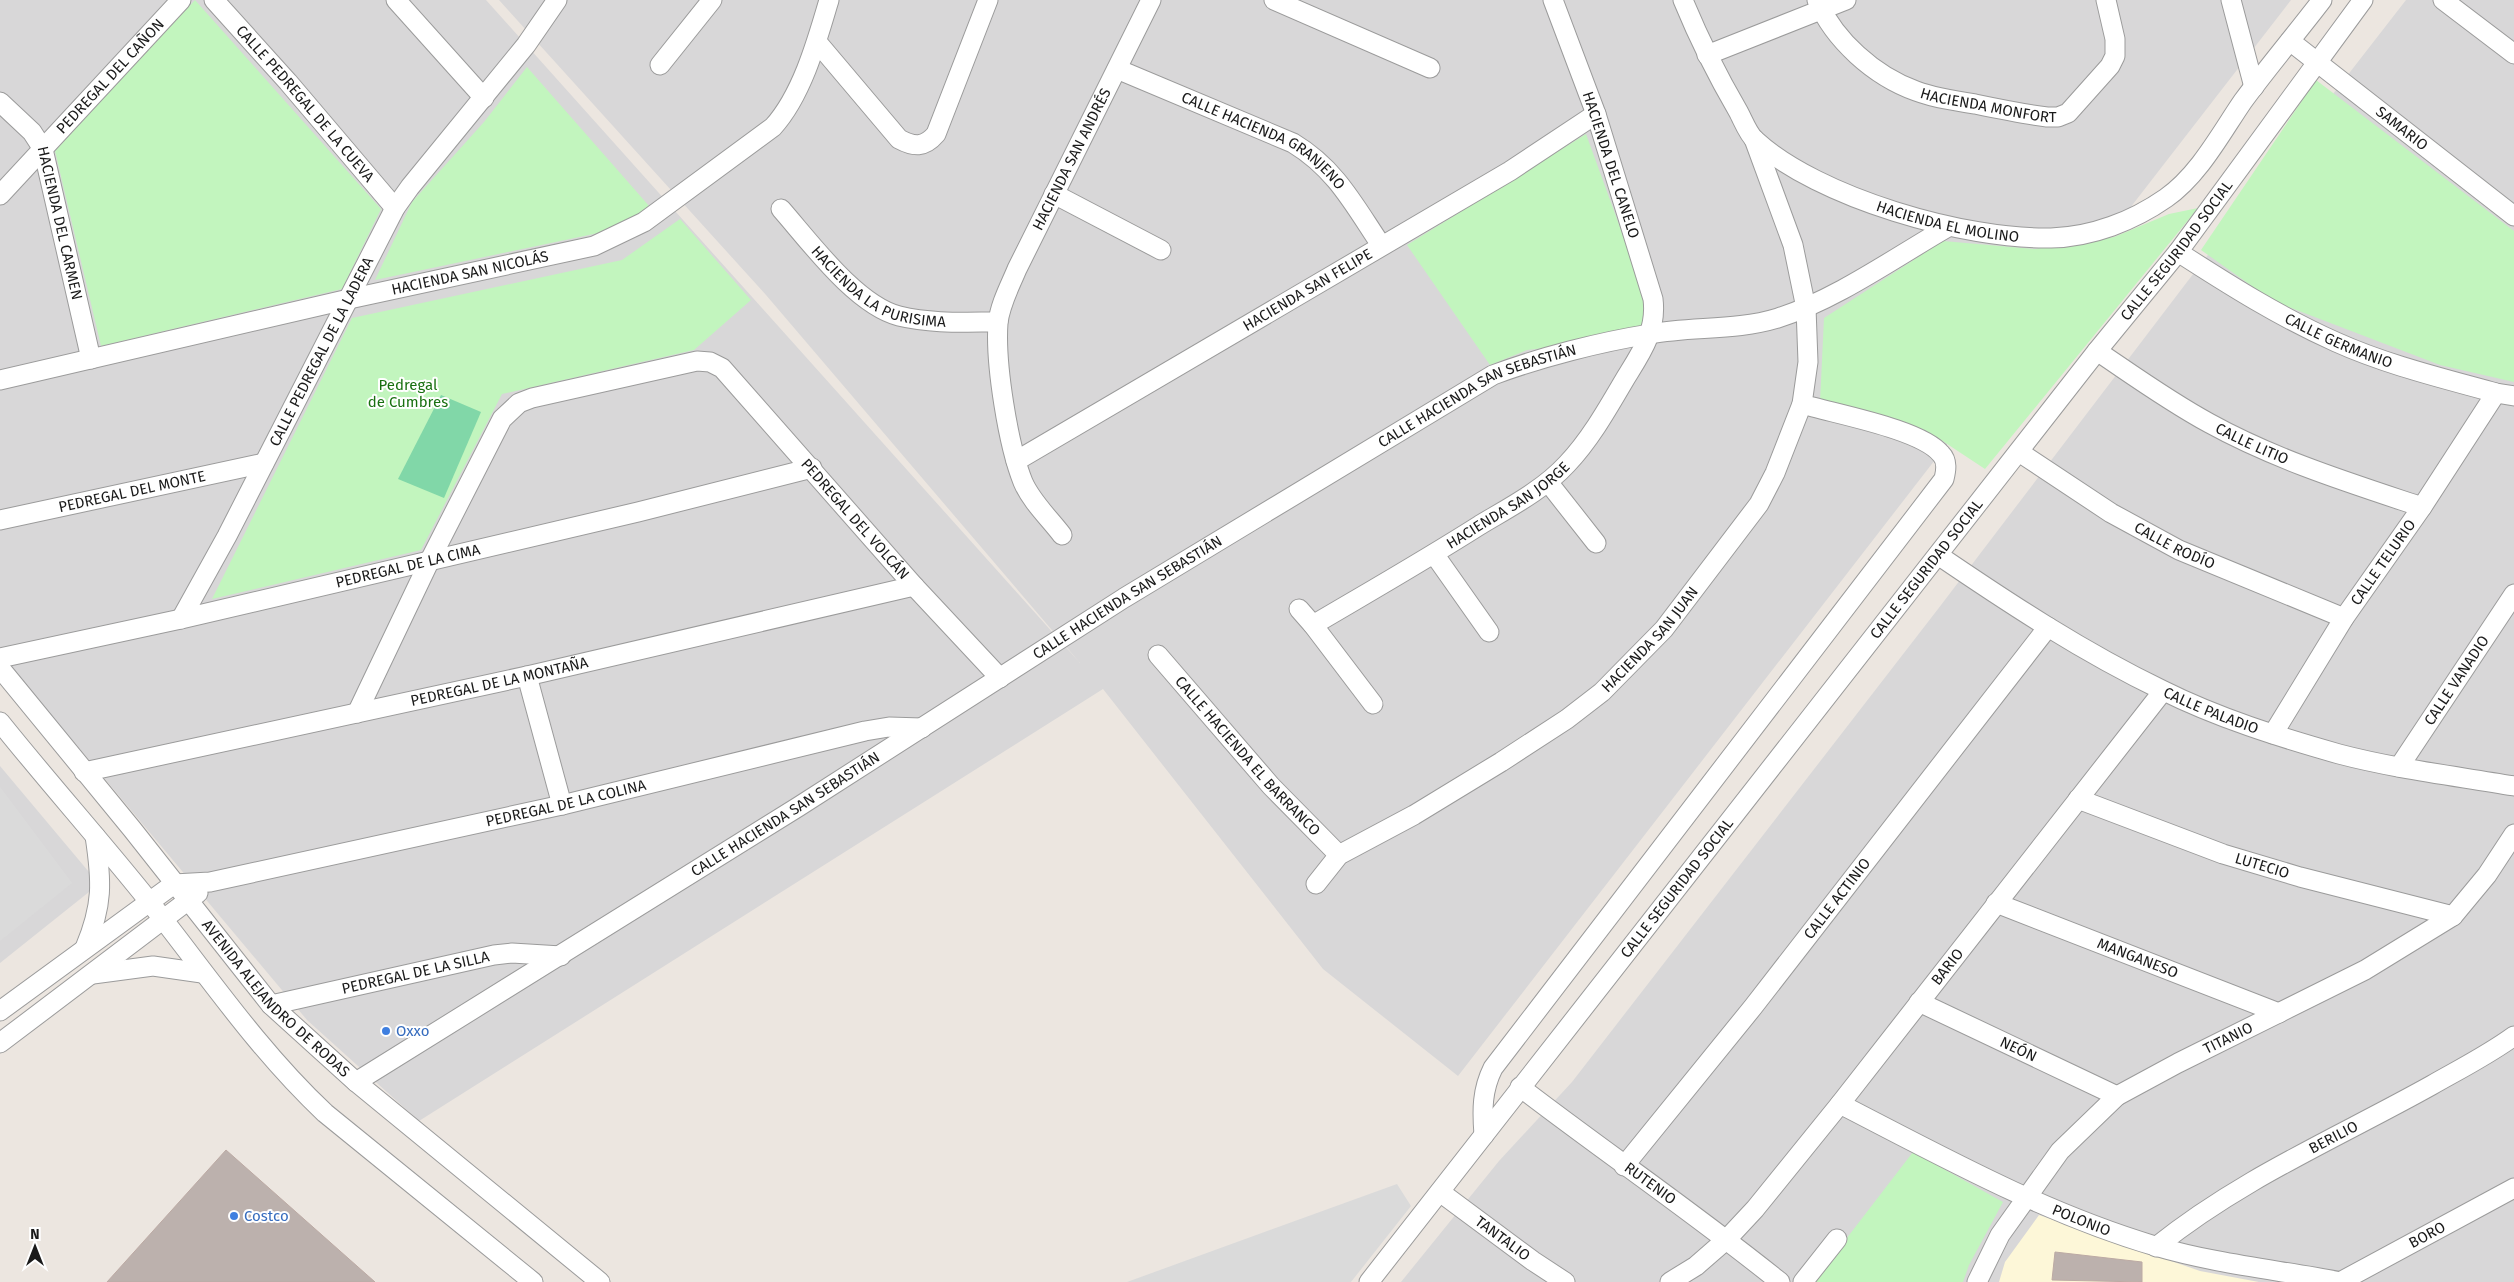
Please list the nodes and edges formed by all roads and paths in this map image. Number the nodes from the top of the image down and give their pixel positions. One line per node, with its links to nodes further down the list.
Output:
1 (181, 0): 32 (street, PEDREGAL DEL CAÑON)
2 (214, 0): 35 (street, CALLE PEDREGAL DE LA CUEVA)
3 (396, 0): 28 (street)
4 (558, 0): 28 (street, CALLE PEDREGAL DE LA LADERA)
5 (712, 0): 24 (street)
6 (829, 0): 20 (street, HACIENDA SAN NICOLÁS)
7 (988, 0): 20 (street)
8 (1151, 0): 26 (street, HACIENDA SAN ANDRÉS)
9 (1274, 0): 25 (street)
10 (1553, 0): 30 (street, HACIENDA DEL CANELO)
11 (1683, 0): 22 (street, HACIENDA EL MOLINO)
12 (1846, 0): 18 (street)
13 (2106, 0): 18 (street, HACIENDA MONFORT)
14 (2231, 0): 27 (street)
15 (2322, 0): 19 (street)
16 (2363, 0): 23 (street, CALLE SEGURIDAD SOCIAL)
17 (2442, 0): 21 (street)
18 (1819, 5): 22 (street)
19 (2290, 41): 23 (street, SAMARIO); 27 (street)
20 (817, 42): 42 (street, HACIENDA SAN NICOLÁS)
21 (2514, 54)
22 (1707, 55): 31 (street, HACIENDA EL MOLINO)
23 (2316, 63): 37 (street, SAMARIO); 41 (street, CALLE SEGURIDAD SOCIAL)
24 (660, 66)
25 (1430, 68)
26 (1117, 69): 33 (street, HACIENDA SAN ANDRÉS); 39 (street, CALLE HACIENDA GRANJENO)
27 (2254, 87): 38 (street, HACIENDA EL MOLINO)
28 (484, 98): 35 (street, CALLE PEDREGAL DE LA LADERA)
29 (0, 102): 32 (street, HACIENDA DEL CARMEN)
30 (1596, 114): 39 (street, HACIENDA SAN FELIPE); 45 (street, HACIENDA DEL CANELO)
31 (1754, 139): 38 (street, HACIENDA EL MOLINO); 43 (street, HACIENDA SAN JUAN)
32 (42, 149): 34 (street, PEDREGAL DEL CAÑON); 47 (street, HACIENDA DEL CARMEN)
33 (1054, 194): 40 (street); 44 (street, HACIENDA SAN ANDRÉS)
34 (0, 195)
35 (395, 208): 42 (street, CALLE PEDREGAL DE LA LADERA)
36 (781, 209): 44 (street, HACIENDA LA PURISIMA)
37 (2514, 216)
38 (1948, 227): 43 (street, CALLE HACIENDA SAN SEBASTIÁN)
39 (1381, 245): 52 (street, HACIENDA SAN FELIPE)
40 (1160, 250)
41 (2178, 252): 46 (street, CALLE SEGURIDAD SOCIAL); 49 (street, CALLE GERMANIO)
42 (349, 299): 47 (street, HACIENDA SAN NICOLÁS); 53 (street, CALLE PEDREGAL DE LA LADERA)
43 (1806, 308): 45 (street, CALLE HACIENDA SAN SEBASTIÁN); 50 (street, HACIENDA SAN JUAN)
44 (998, 322): 52 (street)
45 (1651, 334): 55 (street, HACIENDA SAN JORGE); 75 (street, CALLE HACIENDA SAN SEBASTIÁN)
46 (2097, 351): 51 (street, CALLE SEGURIDAD SOCIAL); 56 (street, CALLE LITIO)
47 (91, 359): 48 (street, HACIENDA SAN NICOLÁS)
48 (0, 380)
49 (2505, 395): 56 (street, CALLE TELURIO)
50 (1802, 404): 89 (street, HACIENDA SAN JUAN); 112 (street)
51 (2019, 452): 61 (street, CALLE SEGURIDAD SOCIAL); 66 (street, CALLE RODÍO)
52 (1016, 461): 58 (street)
53 (264, 463): 57 (street, PEDREGAL DEL MONTE); 67 (street, CALLE PEDREGAL DE LA LADERA)
54 (812, 468): 62 (street, PEDREGAL DE LA CIMA); 62 (street, PEDREGAL DEL VOLCÁN); 63 (street, PEDREGAL DEL VOLCÁN)
55 (1548, 482): 59 (street); 60 (street, HACIENDA SAN JORGE)
56 (2422, 507): 66 (street, CALLE TELURIO)
57 (0, 520)
58 (1062, 534)
59 (1596, 543)
60 (1434, 554): 68 (street, HACIENDA SAN JORGE); 70 (street)
61 (1938, 555): 69 (street, CALLE PALADIO); 109 (street, CALLE SEGURIDAD SOCIAL)
62 (430, 560): 67 (street, PEDREGAL DE LA CIMA); 78 (street)
63 (914, 586): 74 (street, PEDREGAL DE LA MONTAÑA); 75 (street, PEDREGAL DEL VOLCÁN)
64 (2514, 594): 82 (street, CALLE VANADIO)
65 (1299, 609): 68 (street)
66 (2344, 618): 81 (street, CALLE TELURIO)
67 (180, 619): 72 (street, PEDREGAL DE LA CIMA)
68 (1313, 625): 77 (street)
69 (2048, 627): 76 (street, CALLE PALADIO); 113 (street, CALLE ACTINIO)
70 (1489, 632)
71 (1158, 655): 89 (street, CALLE HACIENDA EL BARRANCO)
72 (0, 658)
73 (0, 668): 83 (street, AVENIDA ALEJANDRO DE RODAS)
74 (527, 676): 78 (street, PEDREGAL DE LA MONTAÑA); 86 (street)
75 (1000, 678): 80 (street, CALLE HACIENDA SAN SEBASTIÁN)
76 (2163, 690): 81 (street, CALLE PALADIO); 85 (street, BARIO)
77 (1373, 704)
78 (357, 713): 83 (street, PEDREGAL DE LA MONTAÑA)
79 (0, 722): 88 (street)
80 (922, 728): 86 (street, PEDREGAL DE LA COLINA); 99 (street, CALLE HACIENDA SAN SEBASTIÁN)
81 (2273, 734): 82 (street, CALLE PALADIO)
82 (2399, 767): 84 (street, CALLE PALADIO)
83 (84, 772): 91 (street, AVENIDA ALEJANDRO DE RODAS)
84 (2514, 786)
85 (2078, 799): 95 (street, BARIO); 96 (street, LUTECIO)
86 (562, 805): 90 (street, PEDREGAL DE LA COLINA)
87 (2514, 834): 96 (street, TITANIO)
88 (95, 835): 93 (street); 98 (street)
89 (1340, 855): 92 (street)
90 (210, 882): 91 (street, PEDREGAL DE LA COLINA); 94 (street)
91 (174, 884): 93 (street); 94 (street, AVENIDA ALEJANDRO DE RODAS)
92 (1316, 884)
93 (149, 902): 97 (street); 98 (street)
94 (189, 902): 97 (street); 103 (street, AVENIDA ALEJANDRO DE RODAS)
95 (1996, 902): 102 (street, BARIO); 105 (street, MANGANESO)
96 (2453, 916): 105 (street, TITANIO)
97 (163, 921): 100 (street); 101 (street)
98 (85, 948): 104 (street)
99 (561, 956): 103 (street, PEDREGAL DE LA SILLA); 108 (street, CALLE HACIENDA SAN SEBASTIÁN)
100 (202, 973): 101 (street); 120 (street)
101 (89, 974): 107 (street)
102 (1919, 1002): 110 (street, NEÓN); 111 (street, BARIO)
103 (271, 1005): 108 (street, AVENIDA ALEJANDRO DE RODAS)
104 (0, 1011)
105 (2279, 1013): 110 (street, TITANIO)
106 (2514, 1036): 119 (street, BERILIO)
107 (0, 1043)
108 (356, 1082): 121 (street, AVENIDA ALEJANDRO DE RODAS)
109 (1520, 1087): 112 (street, CALLE SEGURIDAD SOCIAL); 113 (street, RUTENIO)
110 (2117, 1096): 116 (street, TITANIO)
111 (1840, 1104): 116 (street, POLONIO); 117 (street, BARIO)
112 (1484, 1135): 115 (street, CALLE SEGURIDAD SOCIAL)
113 (1624, 1166): 117 (street, RUTENIO)
114 (2514, 1188): 128 (street, BORO)
115 (1440, 1192): 122 (street, CALLE SEGURIDAD SOCIAL); 123 (street, TANTALIO)
116 (2025, 1198): 119 (street, POLONIO); 127 (street, TITANIO)
117 (1727, 1239): 124 (street, BARIO); 125 (street, RUTENIO)
118 (1837, 1239): 126 (street)
119 (2156, 1247): 128 (street, POLONIO)
120 (533, 1282)
121 (600, 1282)
122 (1369, 1282)
123 (1565, 1282)
124 (1670, 1282)
125 (1780, 1282)
126 (1803, 1282)
127 (1977, 1282)
128 (2341, 1282)

